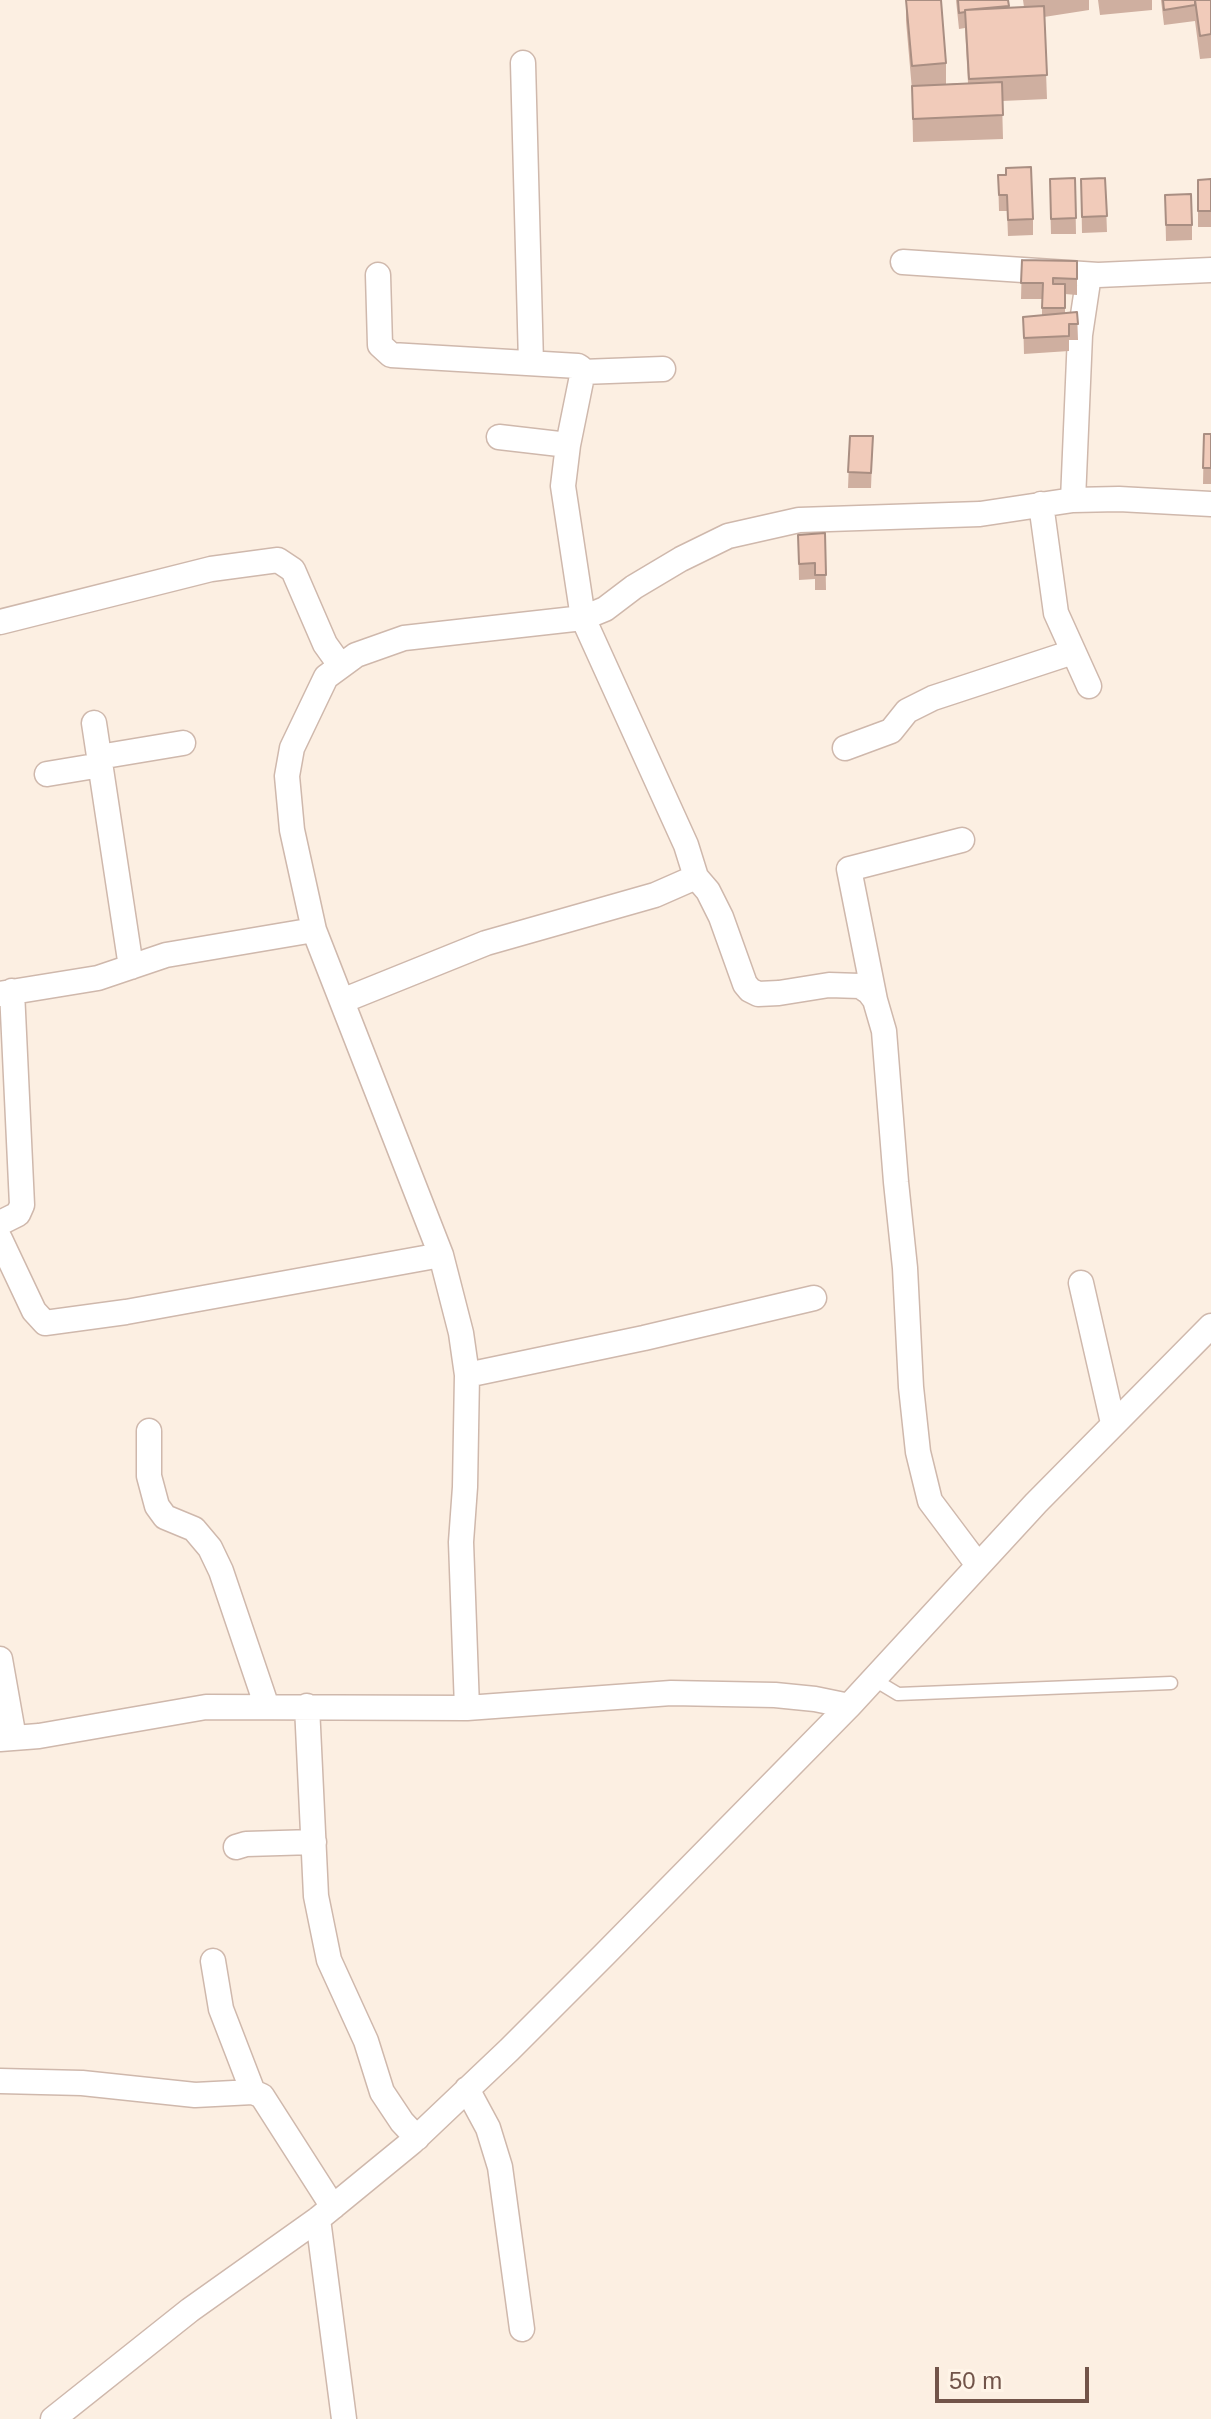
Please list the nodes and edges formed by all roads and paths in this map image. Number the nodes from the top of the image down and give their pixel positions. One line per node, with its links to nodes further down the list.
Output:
1 (523, 63): 6 (street)
2 (903, 262): 5 (street)
3 (1211, 270): 5 (street)
4 (378, 275): 6 (street)
5 (1089, 275): 11 (street)
6 (531, 363): 8 (street)
7 (663, 369): 8 (street)
8 (582, 372): 10 (street)
9 (499, 437): 10 (street)
10 (568, 445): 14 (street)
11 (1073, 500): 12 (street); 13 (street)
12 (1041, 504): 14 (street); 16 (street)
13 (1211, 504)
14 (583, 618): 17 (street); 25 (street)
15 (0, 622): 17 (street)
16 (1073, 652): 18 (street); 21 (street)
17 (340, 665): 26 (street)
18 (1089, 686)
19 (94, 723): 22 (street)
20 (183, 743): 22 (street)
21 (845, 748)
22 (100, 761): 23 (street); 27 (street)
23 (47, 774)
24 (962, 840): 29 (street)
25 (696, 877): 29 (street); 30 (street)
26 (314, 930): 27 (street); 30 (street)
27 (131, 967): 28 (street)
28 (6, 993): 31 (street)
29 (875, 1000): 40 (street)
30 (342, 1001): 33 (street)
31 (0, 1223)
32 (0, 1239): 33 (street)
33 (441, 1255): 37 (street)
34 (1081, 1283): 38 (street)
35 (814, 1298): 37 (street)
36 (1211, 1326): 38 (street)
37 (467, 1375): 47 (street)
38 (1113, 1423): 40 (street)
39 (149, 1431): 46 (street)
40 (978, 1565): 42 (street)
41 (0, 1659): 48 (street)
42 (873, 1679): 43 (lane); 45 (street)
43 (1171, 1683)
44 (307, 1706): 46 (street); 47 (street); 49 (street)
45 (849, 1706): 47 (street); 53 (street)
46 (267, 1707): 48 (street)
47 (467, 1708)
48 (7, 1738)
49 (314, 1842): 50 (street); 55 (street)
50 (236, 1847)
51 (213, 1961): 54 (street)
52 (0, 2081): 54 (street)
53 (467, 2089): 55 (street); 57 (street)
54 (253, 2092): 56 (street)
55 (417, 2138): 56 (street)
56 (325, 2213): 58 (street); 59 (street)
57 (522, 2329)
58 (53, 2419)
59 (344, 2419)

